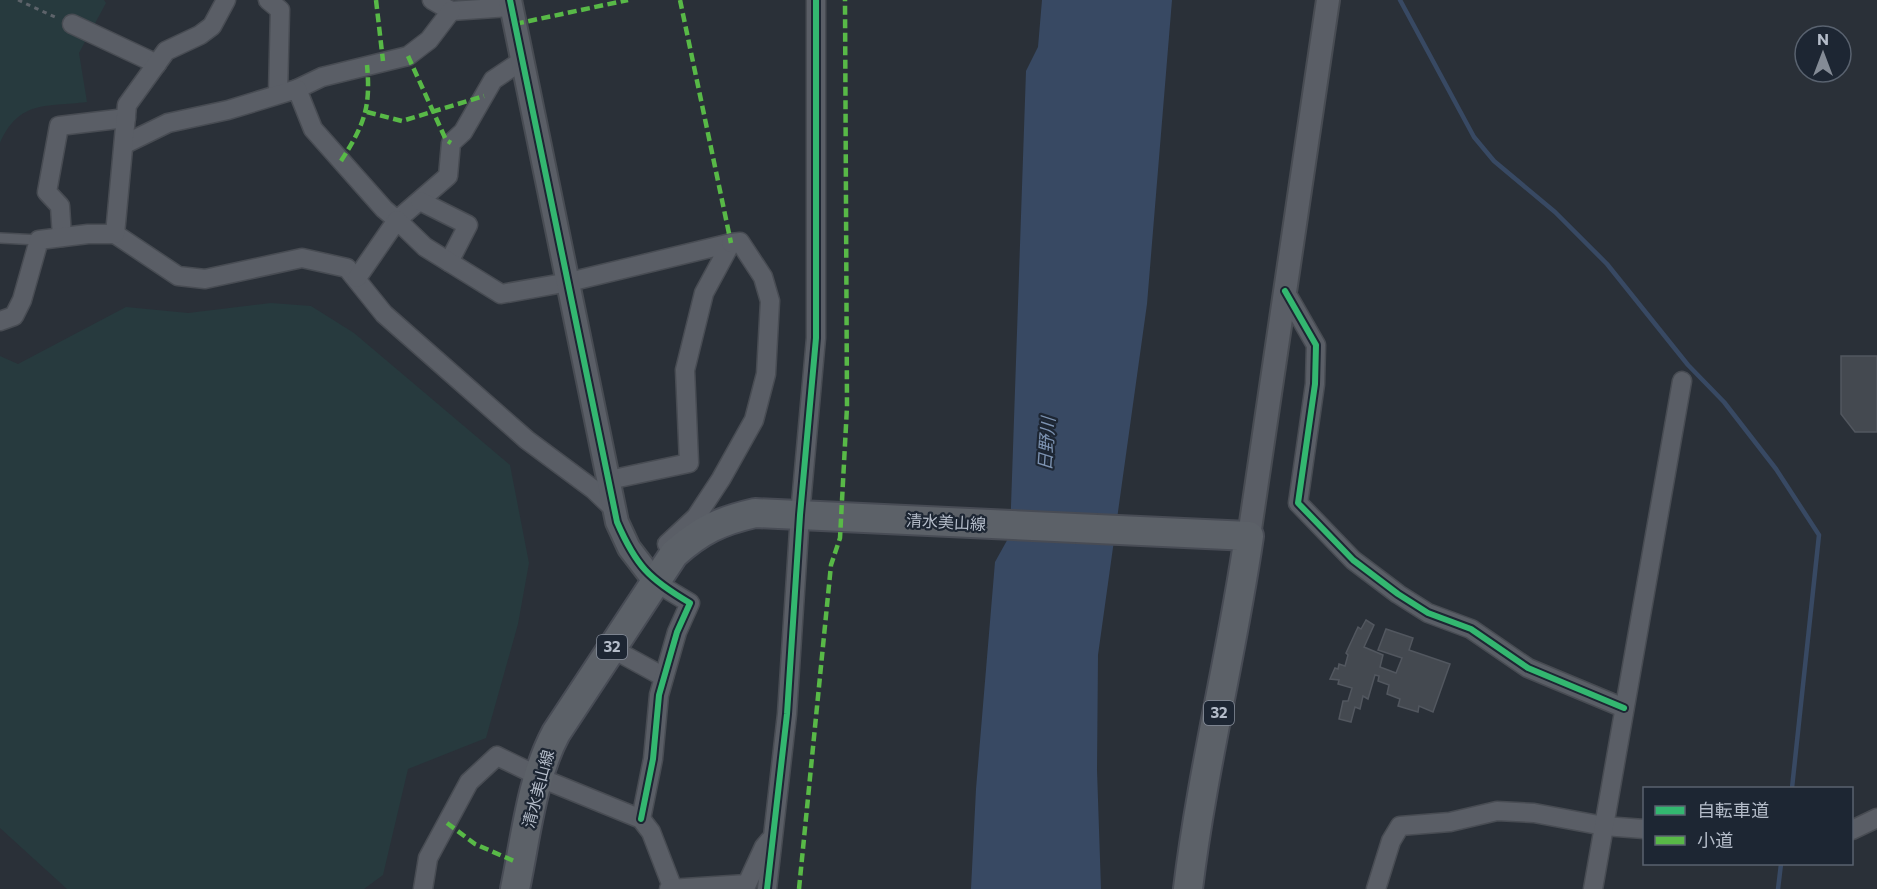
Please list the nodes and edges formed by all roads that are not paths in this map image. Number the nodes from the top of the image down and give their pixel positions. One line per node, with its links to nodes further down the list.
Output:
1 (226, 0): 10 (street)
2 (268, 0): 12 (street)
3 (432, 0): 7 (street)
4 (816, 0): 30 (street)
5 (1328, 0): 25 (street)
6 (510, 4): 7 (street); 9 (street)
7 (452, 10): 11 (street)
8 (72, 24): 10 (street)
9 (523, 60): 15 (street); 24 (street)
10 (157, 64): 13 (street)
11 (297, 89): 12 (street); 16 (street)
12 (278, 94): 14 (street)
13 (126, 118): 14 (street); 18 (street)
14 (125, 144): 17 (street)
15 (420, 201): 16 (street); 22 (street)
16 (397, 219): 22 (street); 23 (street)
17 (115, 234): 18 (street); 23 (street)
18 (62, 237): 20 (street)
19 (0, 238): 20 (lane)
20 (39, 240): 26 (street)
21 (731, 243): 24 (street); 28 (street); 32 (street)
22 (449, 262): 24 (street)
23 (357, 278): 29 (street)
24 (569, 282): 28 (street)
25 (1285, 291): 31 (street); 35 (street)
26 (0, 321)
27 (1682, 381): 35 (street)
28 (609, 480): 29 (street)
29 (615, 510): 32 (street)
30 (808, 515): 31 (main road, 清水美山線 / 32); 32 (main road, 清水美山線 / 32); 42 (street)
31 (1249, 536): 47 (main road, 32)
32 (655, 582): 33 (main road, 清水美山線 / 32); 34 (street)
33 (611, 648): 34 (street); 36 (main road, 清水美山線 / 32)
34 (664, 677): 38 (street)
35 (1624, 708): 39 (street)
36 (536, 775): 38 (street); 43 (main road, 清水美山線 / 32); 44 (street)
37 (1877, 818): 41 (street)
38 (641, 819): 45 (street)
39 (1604, 826): 40 (street); 48 (street); 49 (street)
40 (1643, 829)
41 (1853, 829)
42 (774, 837): 45 (street); 46 (street)
43 (522, 887)
44 (423, 889)
45 (671, 889)
46 (767, 889)
47 (1188, 889)
48 (1376, 889)
49 (1593, 889)

